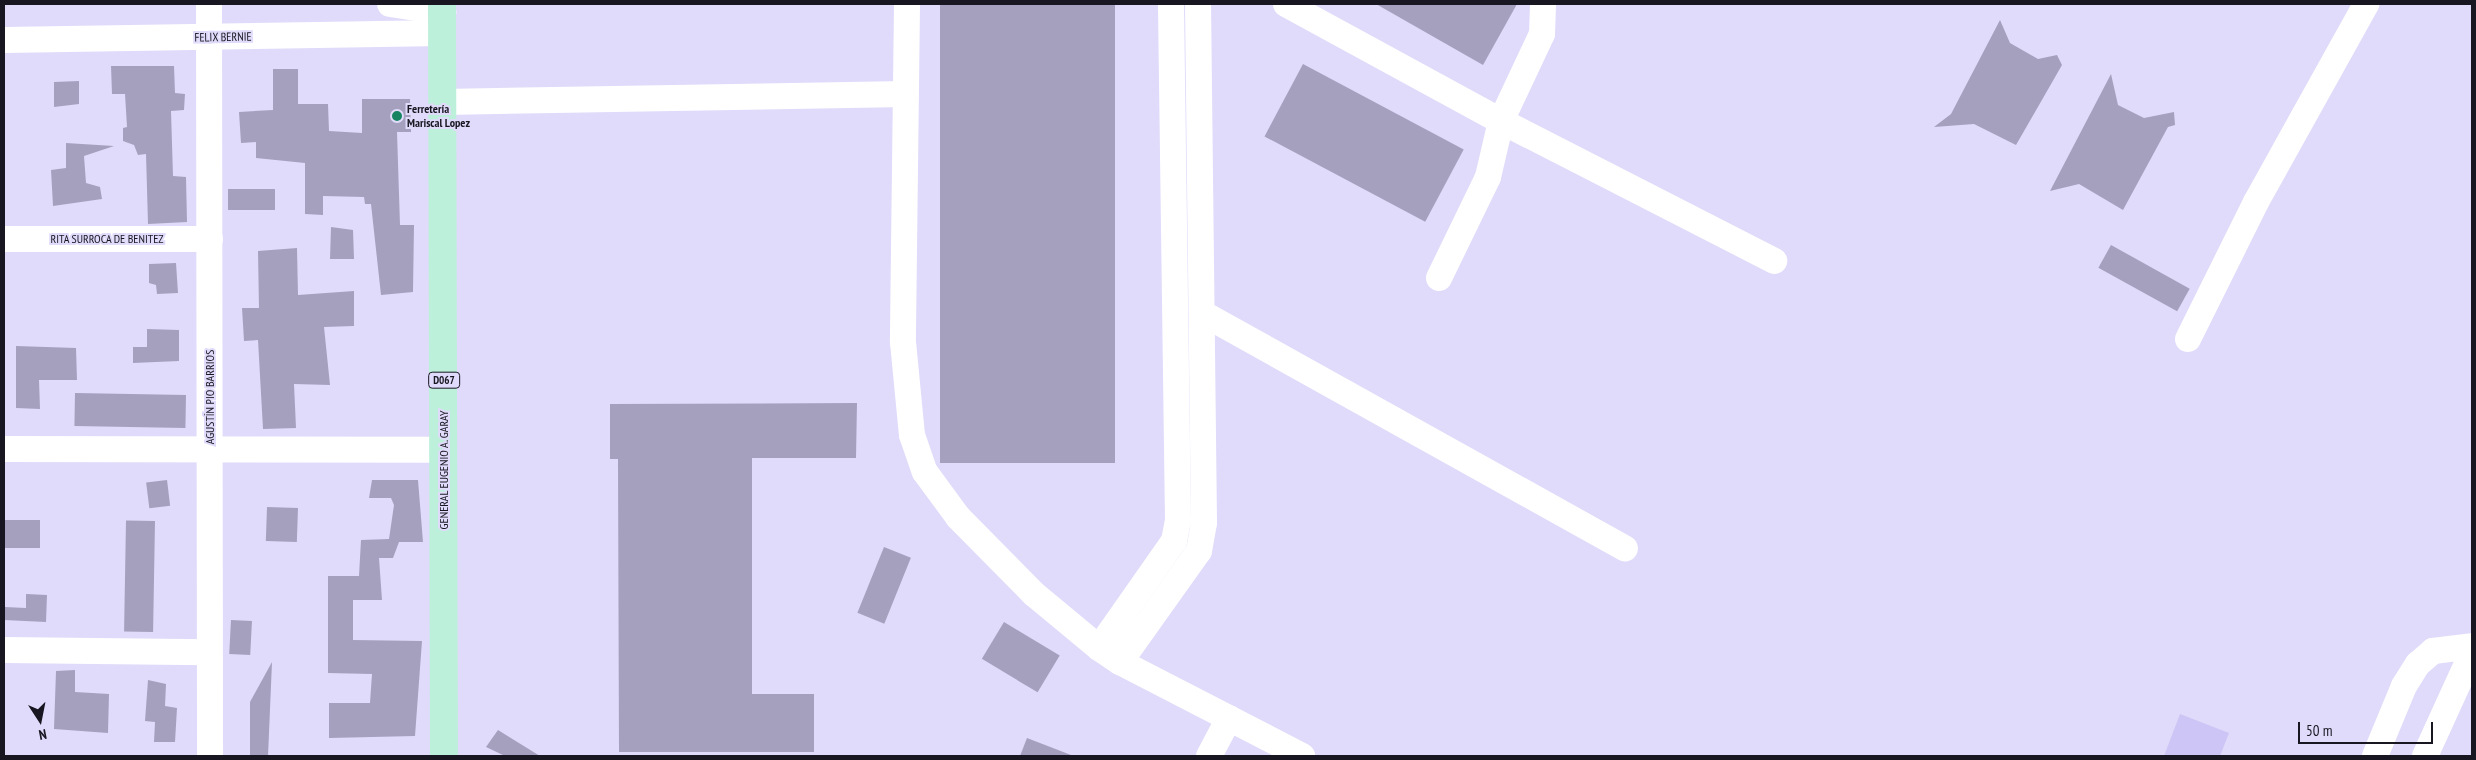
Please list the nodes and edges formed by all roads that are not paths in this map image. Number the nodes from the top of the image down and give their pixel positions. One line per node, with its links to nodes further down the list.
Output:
1 (209, 4): 10 (street, AGUSTÍN PIO BARRIOS)
2 (390, 4): 9 (street)
3 (907, 4): 12 (street)
4 (1171, 4): 26 (street)
5 (1198, 4): 19 (street)
6 (1286, 4): 14 (street)
7 (1543, 4): 14 (street)
8 (2366, 4): 20 (street)
9 (443, 16): 10 (street, FELIX BERNIE); 13 (main road, GENERAL EUGENIO A. GARAY / D067)
10 (209, 37): 11 (street, FELIX BERNIE); 16 (street, AGUSTÍN PIO BARRIOS)
11 (4, 40)
12 (906, 94): 13 (street); 26 (street)
13 (443, 102): 23 (main road, GENERAL EUGENIO A. GARAY / D067)
14 (1501, 120): 17 (street); 18 (street)
15 (4, 239): 16 (street, RITA SURROCA DE BENITEZ)
16 (210, 239): 22 (street, AGUSTÍN PIO BARRIOS)
17 (1774, 261)
18 (1439, 278)
19 (1202, 313): 24 (street); 30 (street)
20 (2188, 339)
21 (4, 449): 22 (street)
22 (210, 449): 23 (street); 28 (street, AGUSTÍN PIO BARRIOS)
23 (444, 450): 33 (main road, GENERAL EUGENIO A. GARAY / D067)
24 (1625, 548)
25 (2472, 646): 36 (street)
26 (1099, 648): 30 (street)
27 (4, 650): 28 (street)
28 (209, 652): 32 (street, AGUSTÍN PIO BARRIOS)
29 (2472, 653): 37 (street)
30 (1120, 662): 31 (street)
31 (1229, 718): 34 (street); 35 (street)
32 (210, 756)
33 (444, 756)
34 (1210, 756)
35 (1302, 756)
36 (2375, 756)
37 (2425, 756)

